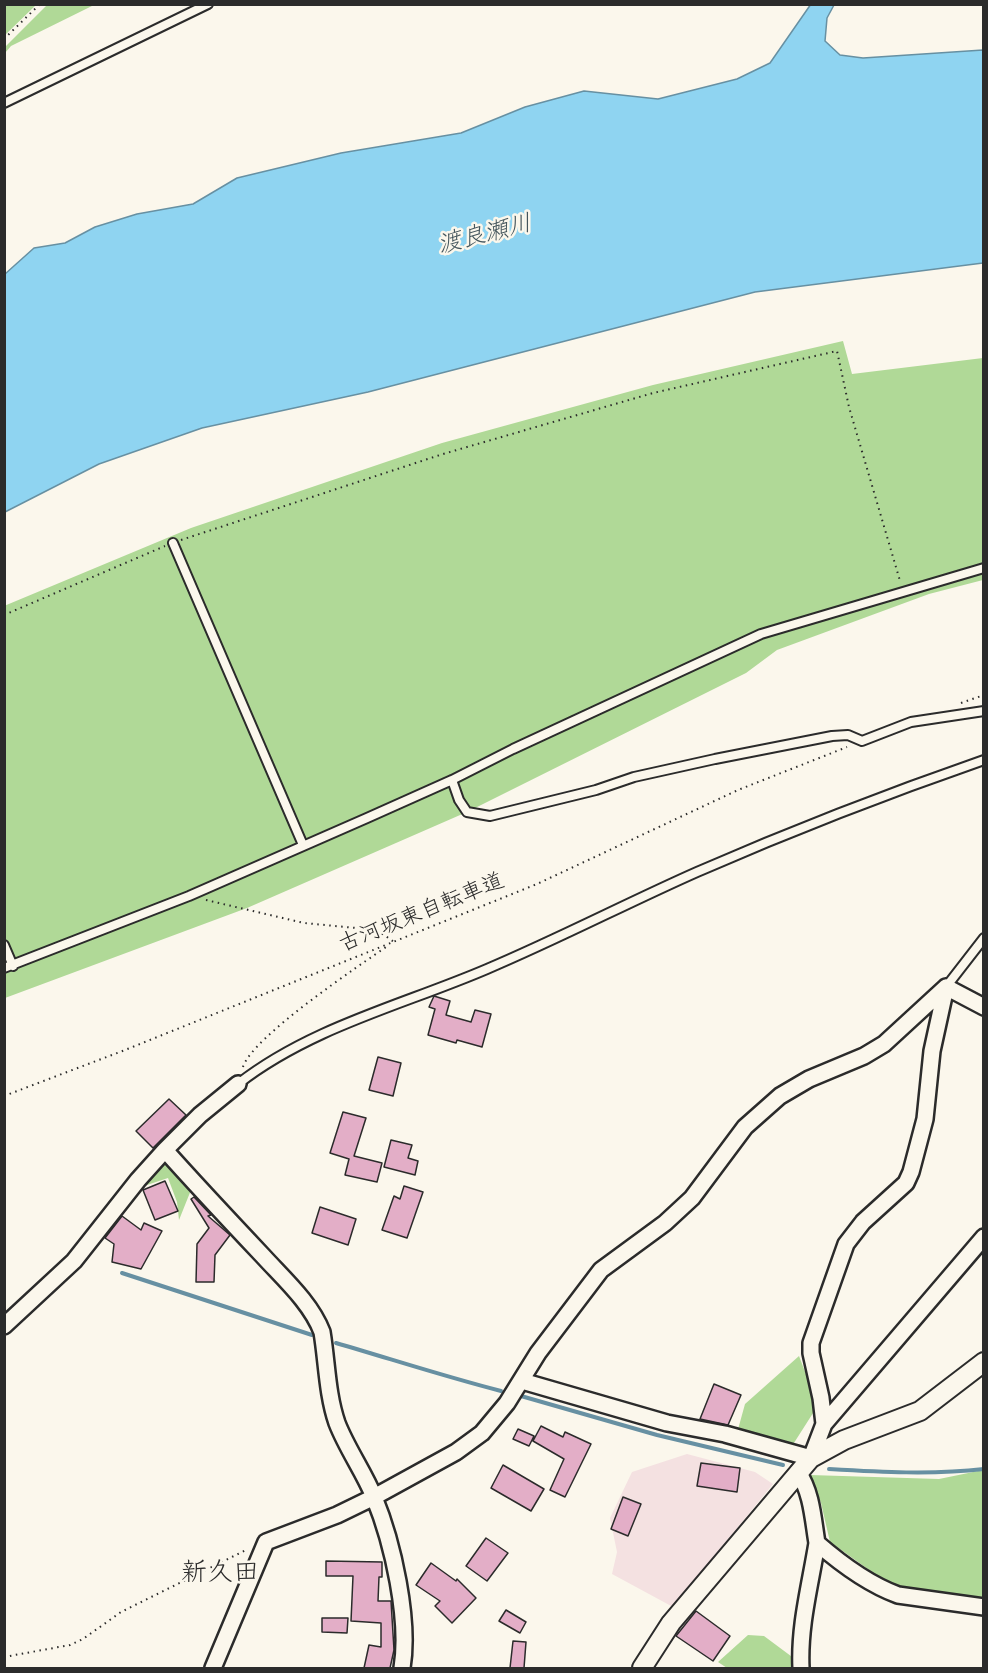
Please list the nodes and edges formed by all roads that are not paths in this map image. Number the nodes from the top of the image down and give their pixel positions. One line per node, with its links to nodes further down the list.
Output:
1 (208, 4): 2 (lane)
2 (4, 103)
3 (173, 543): 8 (lane)
4 (984, 568): 7 (lane)
5 (984, 711): 7 (lane)
6 (984, 760): 15 (lane)
7 (452, 780): 8 (lane)
8 (303, 845): 11 (lane)
9 (984, 938): 13 (lane)
10 (4, 945): 11 (lane)
11 (13, 966): 12 (lane)
12 (4, 968)
13 (946, 987): 14 (street); 20 (street); 21 (street)
14 (984, 1007)
15 (238, 1084): 16 (street)
16 (165, 1150): 18 (street); 24 (street)
17 (984, 1237): 21 (street)
18 (4, 1326)
19 (984, 1362): 22 (street)
20 (522, 1381): 22 (street); 24 (street)
21 (824, 1424): 22 (street)
22 (811, 1458): 23 (street)
23 (798, 1472): 25 (street); 29 (street)
24 (374, 1497): 27 (street); 28 (street)
25 (817, 1543): 26 (street); 30 (street)
26 (984, 1607)
27 (213, 1668)
28 (402, 1668)
29 (642, 1668)
30 (801, 1668)

